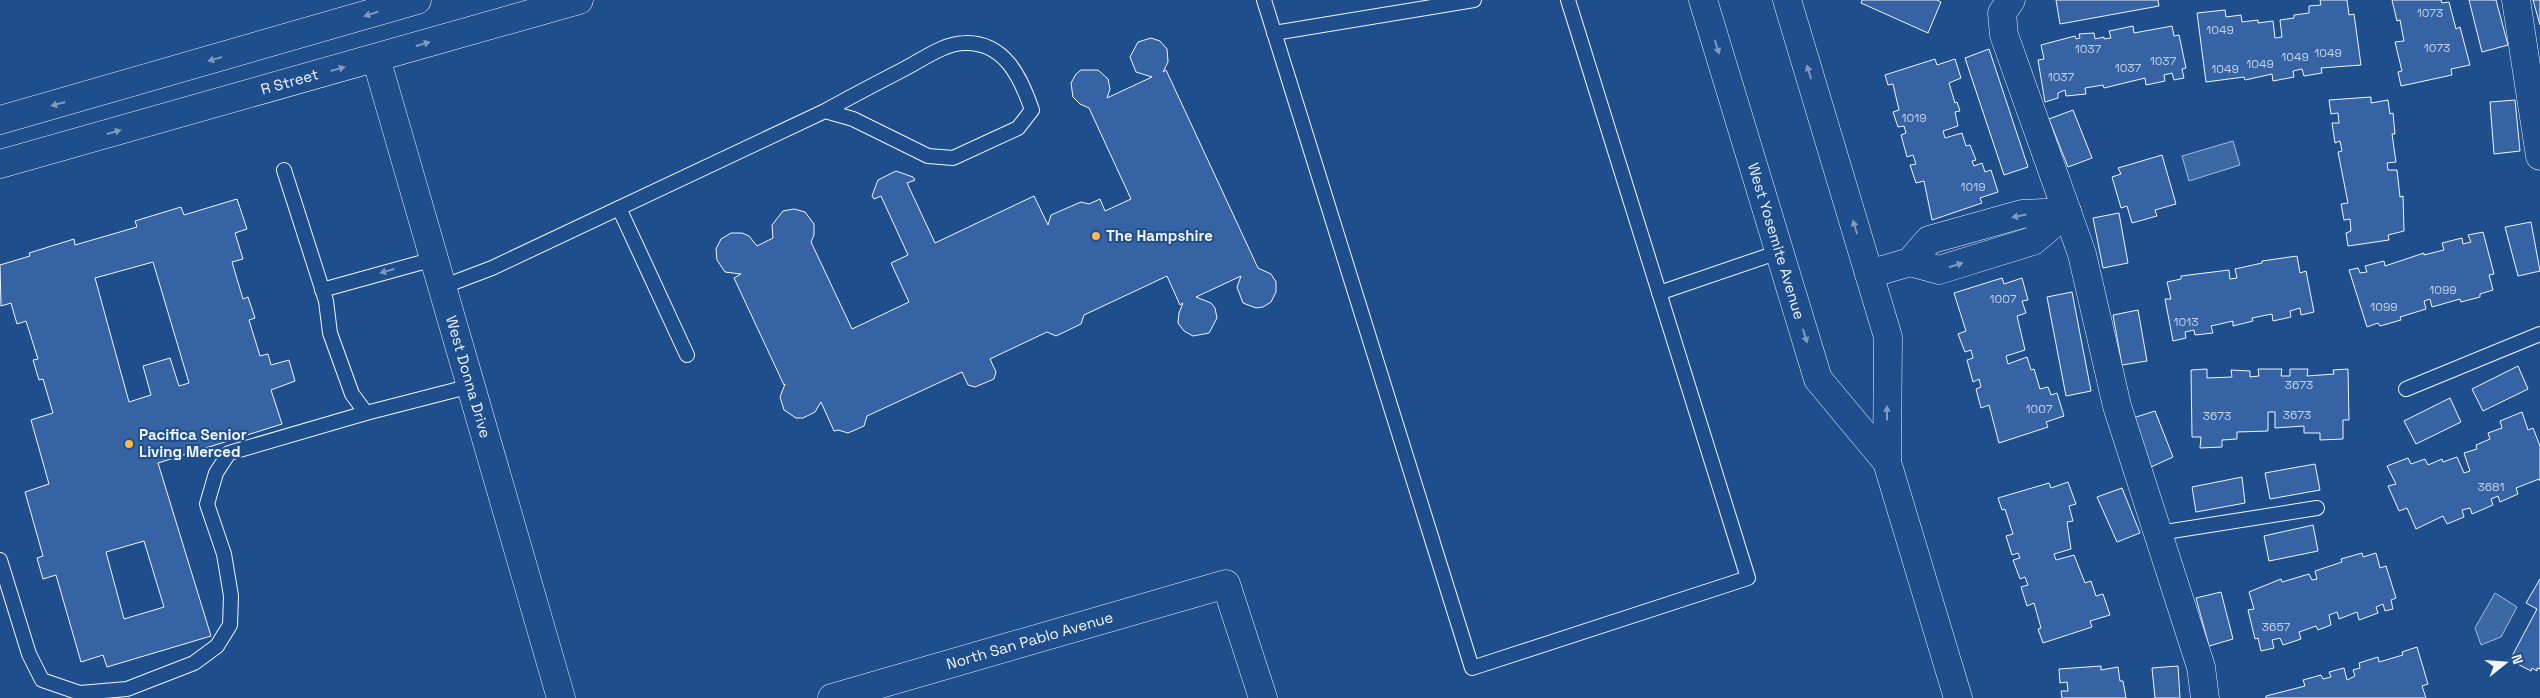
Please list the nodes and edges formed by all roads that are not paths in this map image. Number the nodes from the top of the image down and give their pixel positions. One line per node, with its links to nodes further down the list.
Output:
1 (417, 0): 13 (street, one-way to 13)
2 (579, 0): 11 (street, R Street, one-way to 2)
3 (1264, 0): 10 (lane)
4 (1474, 0): 10 (lane)
5 (1568, 0): 24 (lane)
6 (1703, 0): 19 (street, West Yosemite Avenue, one-way to 19)
7 (1787, 0): 21 (street, West Yosemite Avenue, one-way to 7)
8 (2011, 0): 18 (street)
9 (2516, 0): 14 (street)
10 (1274, 33): 24 (lane)
11 (376, 58): 15 (street, R Street, one-way to 11); 20 (street, West Donna Drive)
12 (825, 111): 12 (lane); 17 (lane)
13 (0, 120)
14 (2540, 156)
15 (0, 164)
16 (284, 170): 23 (lane)
17 (619, 208): 22 (lane); 26 (lane)
18 (2067, 212): 21 (street); 32 (street)
19 (1779, 252): 24 (lane); 30 (street, West Yosemite Avenue, one-way to 30)
20 (434, 259): 22 (street, West Donna Drive); 23 (lane, one-way to 23)
21 (1869, 274): 30 (street, West Yosemite Avenue, one-way to 21)
22 (442, 287): 27 (street, West Donna Drive)
23 (322, 290): 29 (lane)
24 (1659, 293)
25 (2540, 334): 28 (lane)
26 (687, 355)
27 (470, 386): 29 (lane); 34 (street, West Donna Drive)
28 (2406, 389)
29 (366, 413): 33 (lane)
30 (1887, 462): 37 (street, West Yosemite Avenue)
31 (2317, 508): 32 (lane)
32 (2160, 533): 38 (street)
33 (2, 566)
34 (561, 698)
35 (832, 698): 36 (street, North San Pablo Avenue)
36 (1263, 698)
37 (1958, 698)
38 (2205, 698)

